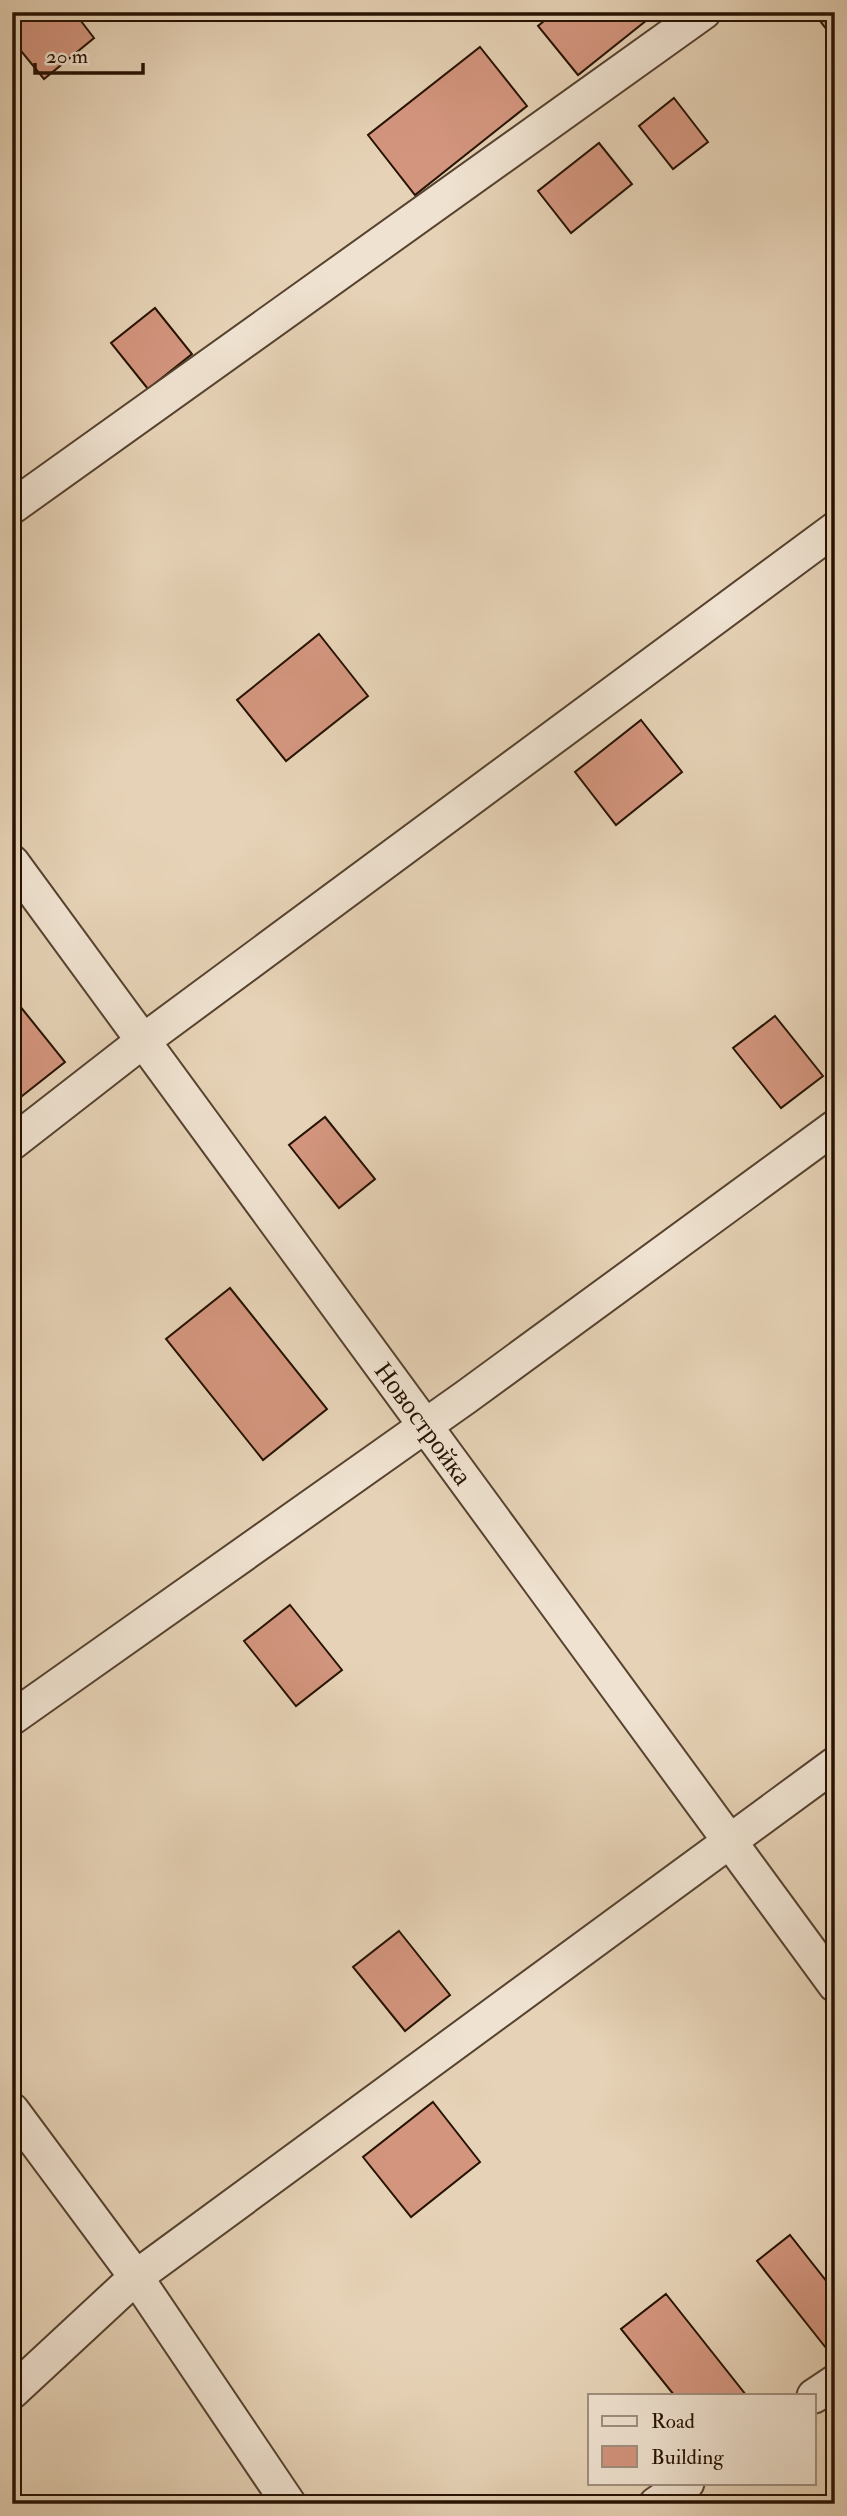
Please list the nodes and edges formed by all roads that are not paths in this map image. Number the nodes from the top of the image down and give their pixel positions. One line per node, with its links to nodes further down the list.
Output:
1 (704, 12): 2 (street)
2 (12, 507)
3 (835, 529): 5 (street)
4 (12, 862): 5 (street, Новостройка)
5 (143, 1041): 7 (street); 8 (street, Новостройка)
6 (835, 1127): 8 (street)
7 (12, 1143)
8 (425, 1426): 9 (street); 11 (street, Новостройка)
9 (12, 1718)
10 (835, 1764): 11 (street)
11 (730, 1842): 12 (street, Новостройка); 14 (street)
12 (835, 1985)
13 (12, 2110): 14 (street)
14 (136, 2277): 16 (street); 19 (street)
15 (835, 2382): 17 (street)
16 (12, 2392)
17 (816, 2395)
18 (686, 2484): 20 (street)
19 (289, 2504)
20 (656, 2504)

